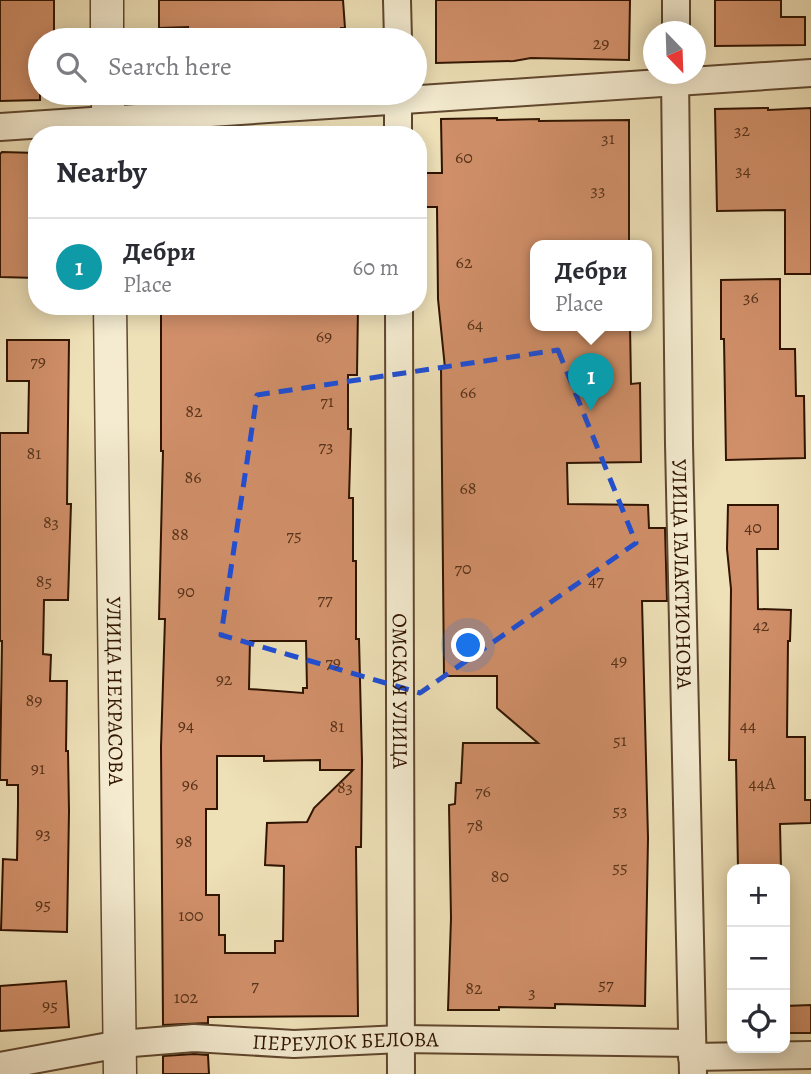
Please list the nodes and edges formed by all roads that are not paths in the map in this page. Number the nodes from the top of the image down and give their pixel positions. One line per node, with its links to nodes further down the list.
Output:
1 (107, 0): 5 (street)
2 (397, 0): 6 (street)
3 (676, 0): 4 (street)
4 (676, 21)
5 (107, 28)
6 (398, 28)
7 (811, 73): 8 (street)
8 (706, 76)
9 (643, 79): 11 (street)
10 (675, 84): 21 (street, УЛИЦА ГАЛАКТИОНОВА)
11 (427, 94)
12 (268, 105): 14 (street)
13 (398, 105): 15 (street)
14 (108, 116): 16 (street)
15 (398, 126)
16 (0, 127)
17 (110, 315): 22 (street, УЛИЦА НЕКРАСОВА)
18 (399, 315): 19 (street, ОМСКАЯ УЛИЦА)
19 (401, 1039): 21 (street, ПЕРЕУЛОК БЕЛОВА); 22 (street, ПЕРЕУЛОК БЕЛОВА); 24 (street, ОМСКАЯ УЛИЦА)
20 (811, 1055): 21 (street, ПЕРЕУЛОК БЕЛОВА)
21 (692, 1058)
22 (120, 1059): 23 (street, ПЕРЕУЛОК БЕЛОВА)
23 (0, 1066)
24 (401, 1074)

